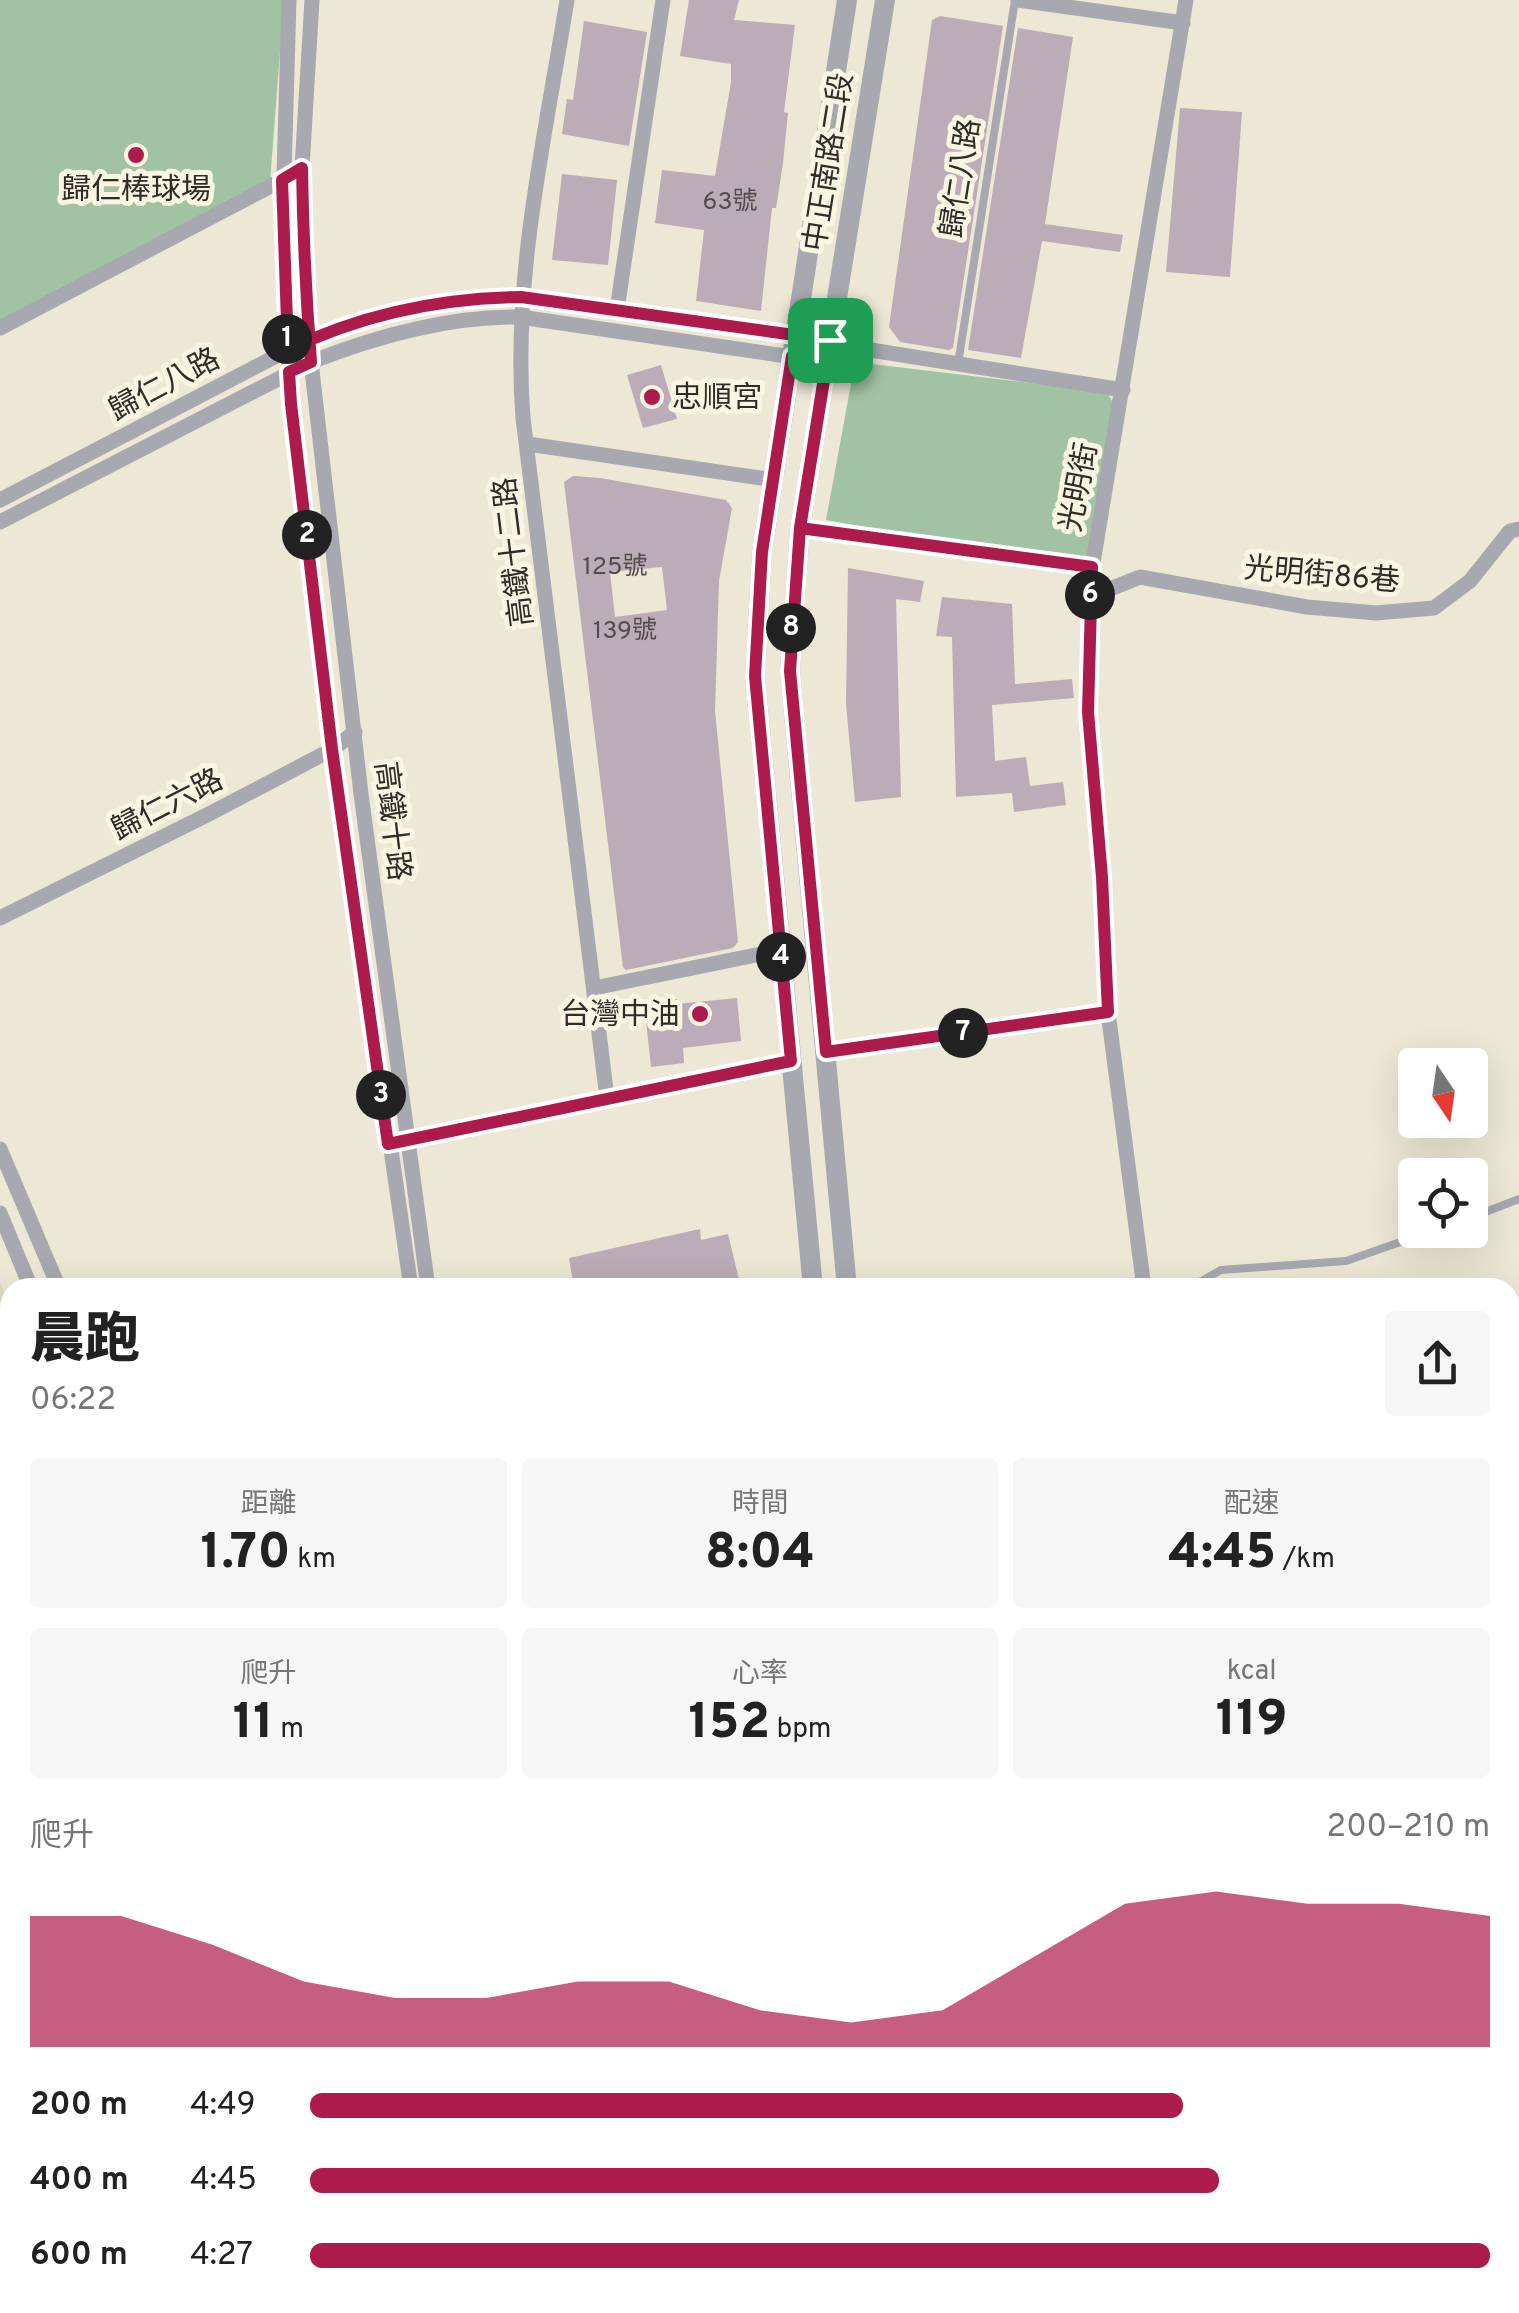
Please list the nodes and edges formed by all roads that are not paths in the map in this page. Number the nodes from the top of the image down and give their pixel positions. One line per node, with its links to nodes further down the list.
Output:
1 (289, 0): 11 (street, 高鐵十路)
2 (312, 0): 10 (street, 高鐵十路)
3 (567, 0): 12 (street, 高鐵十二路)
4 (663, 0): 13 (street)
5 (847, 0): 16 (street, 中正南路二段)
6 (884, 0): 18 (street, 中正南路二段)
7 (1017, 0): 9 (street); 24 (lane, 歸仁八路)
8 (1186, 0): 9 (street, 光明街)
9 (1183, 22): 26 (street, 光明街)
10 (302, 168): 11 (street); 17 (street, 高鐵十路)
11 (282, 180): 15 (street); 20 (street, 高鐵十路)
12 (521, 297): 13 (street, 歸仁八路); 14 (street, 高鐵十二路); 17 (street, 歸仁八路)
13 (617, 310): 16 (street, 歸仁八路)
14 (520, 317): 21 (street, 歸仁八路); 22 (street, 歸仁八路); 27 (street, 高鐵十二路)
15 (0, 328)
16 (795, 334): 18 (street, 歸仁八路); 21 (street, 中正南路二段)
17 (309, 340): 20 (street, 歸仁八路); 22 (street, 高鐵十路)
18 (830, 340): 19 (lane); 23 (street, 中正南路二段)
19 (858, 348): 23 (lane); 24 (street)
20 (288, 350): 25 (street, 高鐵十路); 29 (street, 歸仁八路)
21 (792, 356): 23 (street, 歸仁八路); 28 (street, 中正南路二段)
22 (311, 362): 25 (street, 歸仁八路); 35 (street, 高鐵十路)
23 (827, 362): 31 (street, 中正南路二段)
24 (958, 364): 26 (street)
25 (289, 372): 30 (street, 歸仁八路); 36 (street, 高鐵十路)
26 (1123, 390): 33 (street, 光明街)
27 (528, 444): 28 (street); 39 (street, 高鐵十二路)
28 (774, 480): 38 (street, 中正南路二段)
29 (0, 500)
30 (0, 522)
31 (800, 528): 33 (street); 41 (street, 中正南路二段)
32 (1519, 529): 34 (street, 光明街86巷)
33 (1092, 567): 34 (street, 光明街)
34 (1090, 596): 40 (street, 光明街)
35 (355, 732): 36 (street, 歸仁六路); 44 (street, 高鐵十路)
36 (332, 749): 37 (street, 歸仁六路); 45 (street, 高鐵十路)
37 (0, 918)
38 (781, 950): 39 (street); 42 (street, 中正南路二段)
39 (594, 988): 43 (street, 高鐵十二路)
40 (1108, 1012): 41 (street); 57 (street, 光明街)
41 (826, 1052): 56 (street, 中正南路二段)
42 (791, 1061): 43 (street); 55 (street, 中正南路二段)
43 (607, 1098): 44 (street)
44 (408, 1140): 45 (street); 54 (street, 高鐵十路)
45 (388, 1144): 53 (street, 高鐵十路)
46 (0, 1149): 52 (street)
47 (1519, 1199): 48 (lane)
48 (1488, 1211)
49 (0, 1213): 51 (street)
50 (1398, 1243): 58 (lane)
51 (28, 1278)
52 (56, 1278)
53 (409, 1278)
54 (427, 1278)
55 (812, 1278)
56 (847, 1278)
57 (1143, 1278)
58 (1207, 1278)

